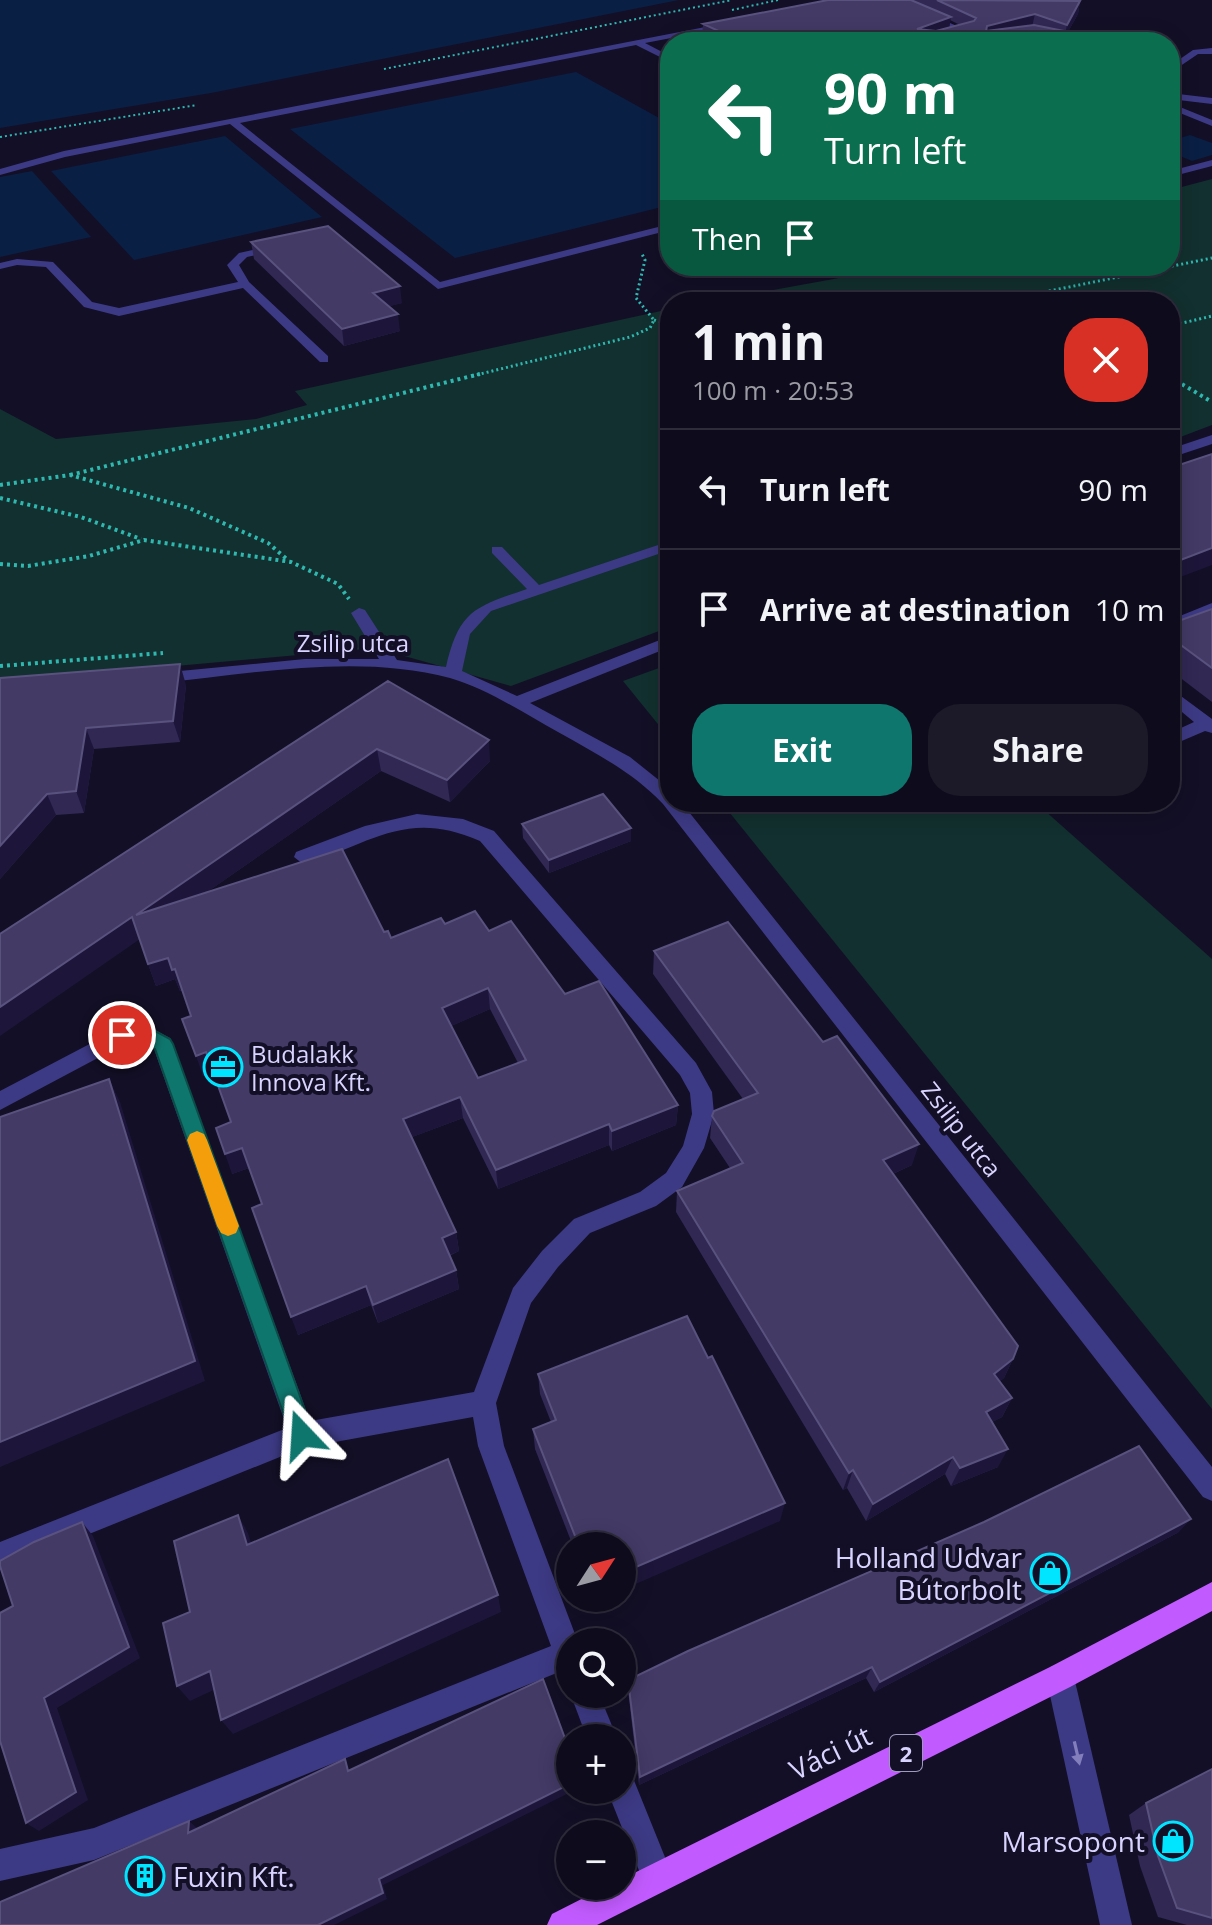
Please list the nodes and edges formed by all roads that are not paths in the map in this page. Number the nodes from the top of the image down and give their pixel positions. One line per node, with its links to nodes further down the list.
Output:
1 (889, 0): 4 (street)
2 (745, 22): 3 (street)
3 (694, 32)
4 (967, 32)
5 (660, 39): 6 (street)
6 (638, 43): 8 (street); 13 (street)
7 (1212, 51): 9 (street)
8 (660, 54)
9 (1180, 63)
10 (1180, 97): 11 (street)
11 (1212, 101)
12 (1180, 110): 14 (street)
13 (233, 122): 17 (street); 18 (street)
14 (1212, 123)
15 (1212, 163): 16 (street)
16 (1180, 171)
17 (0, 172)
18 (365, 228): 19 (street); 20 (street)
19 (660, 229)
20 (350, 232)
21 (289, 245): 23 (street)
22 (0, 266): 23 (street)
23 (245, 284): 24 (street)
24 (324, 359)
25 (1212, 439): 26 (street)
26 (1180, 450)
27 (660, 548): 29 (street)
28 (497, 550): 29 (street)
29 (537, 591): 35 (street)
30 (1212, 608): 32 (street)
31 (359, 613): 34 (street)
32 (1180, 622)
33 (660, 645): 38 (street)
34 (391, 664): 35 (street, Zsilip utca); 36 (street, Zsilip utca)
35 (453, 673): 38 (street, Zsilip utca)
36 (140, 679)
37 (1180, 701): 39 (street)
38 (515, 703): 41 (street, Zsilip utca)
39 (1209, 726): 40 (street)
40 (1180, 736)
41 (660, 792)
42 (680, 812): 47 (street, Zsilip utca)
43 (303, 857): 45 (street)
44 (0, 1101): 46 (street)
45 (483, 1403): 46 (street); 50 (street)
46 (302, 1435): 48 (street)
47 (1212, 1488)
48 (0, 1556)
49 (1212, 1596): 52 (main road, Váci út / 2)
50 (559, 1628)
51 (556, 1661): 54 (street)
52 (1060, 1677): 55 (main road, Váci út / 2); 57 (street, one-way to 57)
53 (628, 1804): 55 (street)
54 (0, 1865)
55 (657, 1877): 56 (main road, Váci út / 2)
56 (563, 1925)
57 (1116, 1925)

